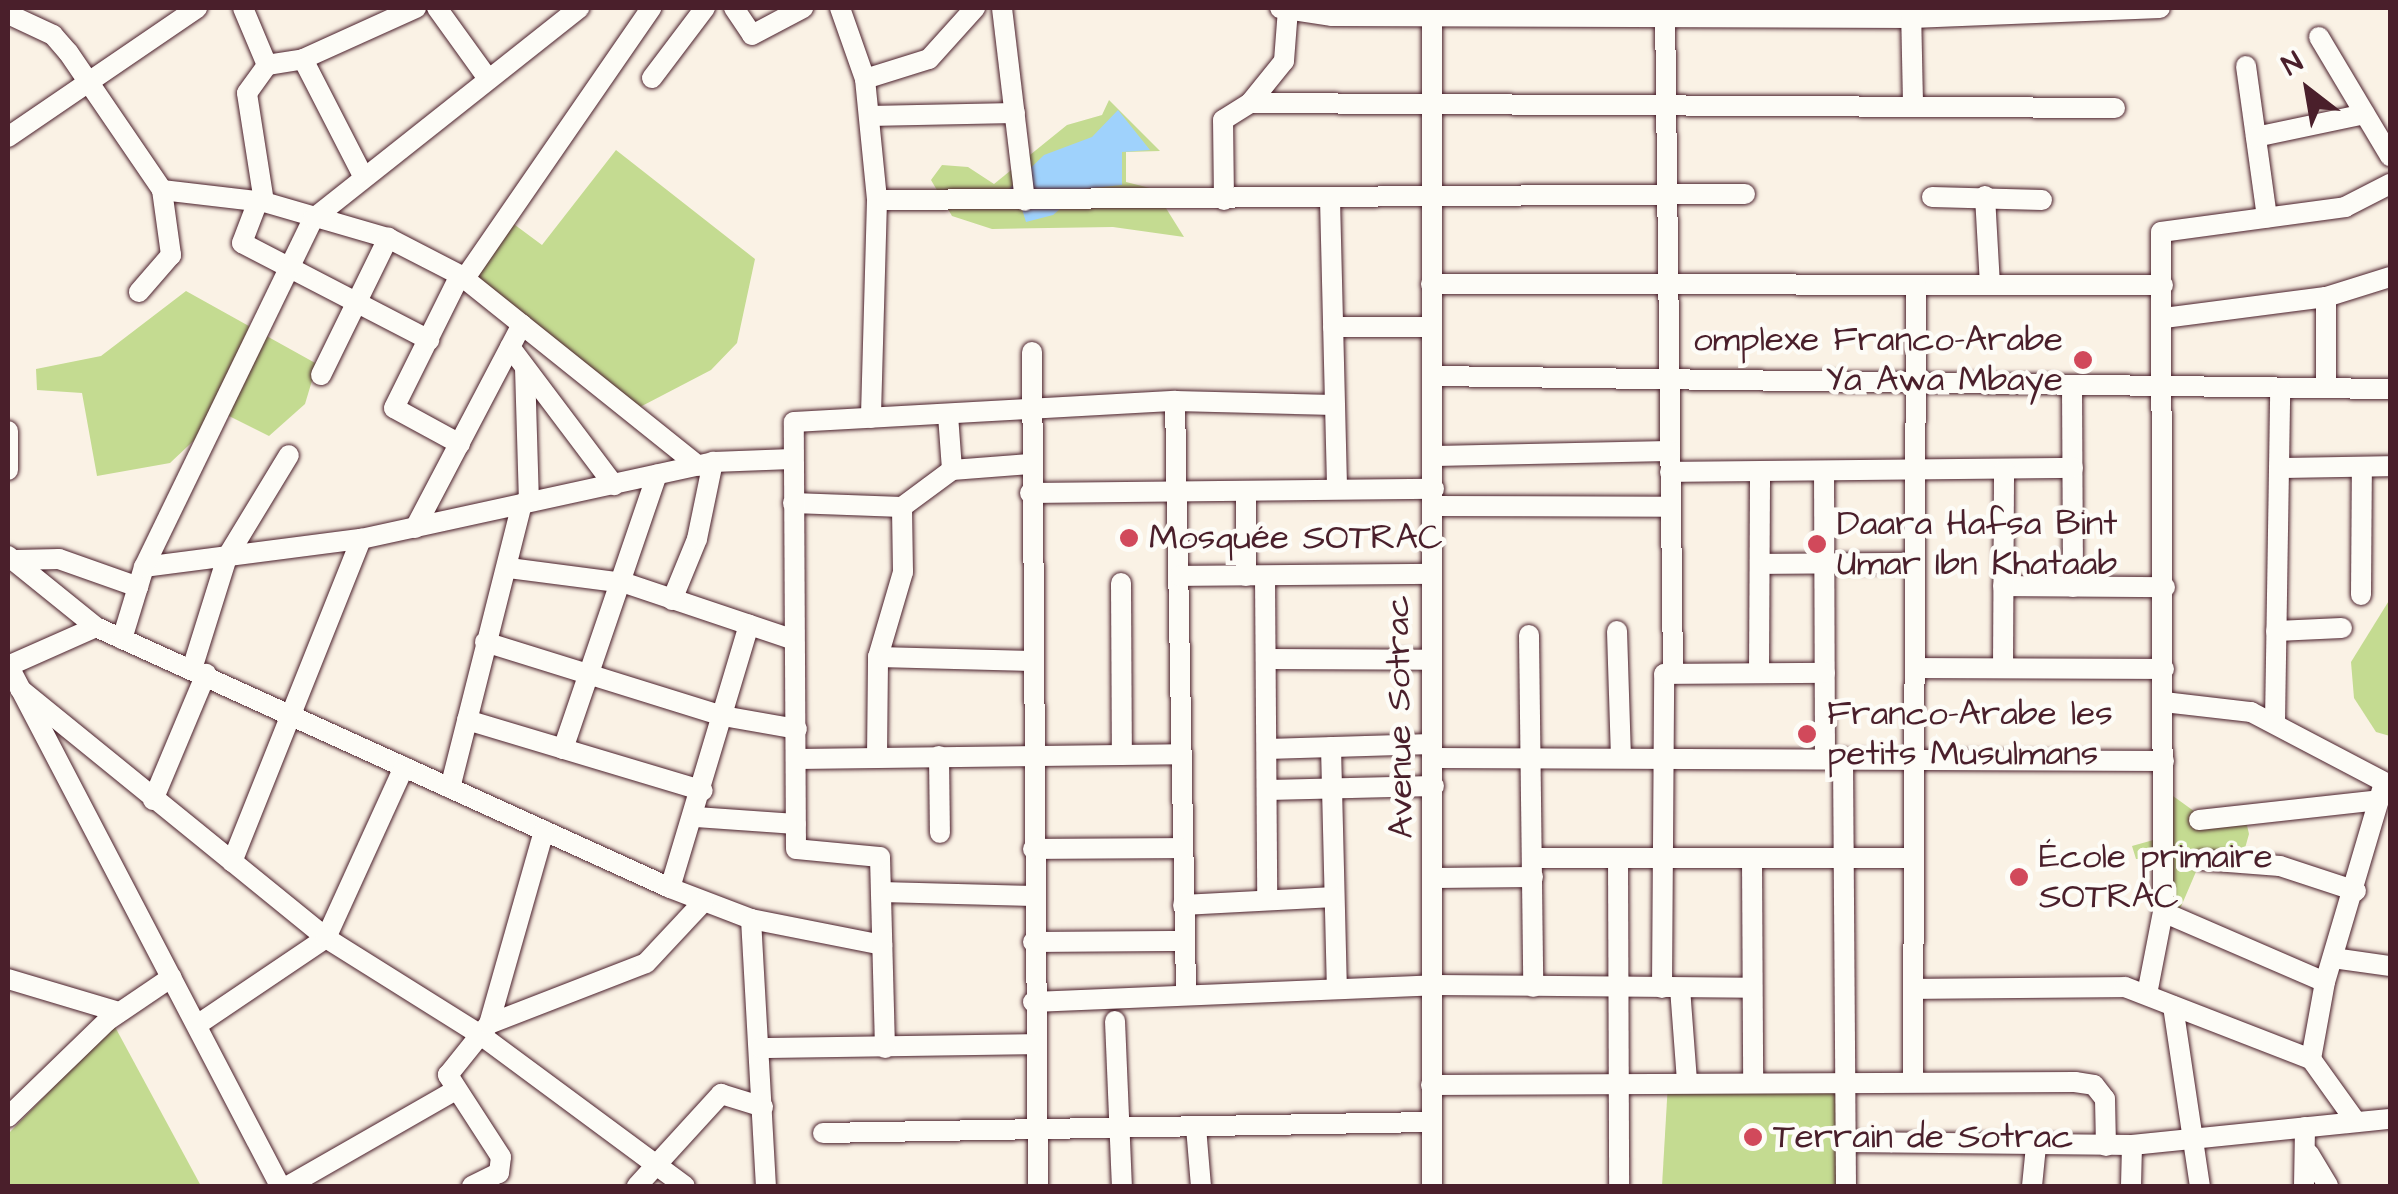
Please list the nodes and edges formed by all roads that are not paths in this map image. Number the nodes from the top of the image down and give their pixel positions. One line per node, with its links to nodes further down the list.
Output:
1 (197, 8): 28 (street)
2 (243, 8): 23 (street)
3 (416, 8): 22 (street)
4 (437, 8): 25 (street)
5 (579, 8): 25 (street)
6 (651, 8): 58 (street)
7 (705, 8): 26 (street)
8 (734, 8): 9 (street)
9 (802, 8)
10 (843, 8): 27 (street)
11 (976, 8): 27 (street)
12 (1002, 8): 34 (street)
13 (1280, 8): 15 (street)
14 (2160, 8): 19 (street)
15 (1288, 9): 16 (street); 29 (street)
16 (1332, 12): 17 (street)
17 (1432, 12): 18 (street); 32 (street, Avenue Sotrac)
18 (1665, 12): 19 (street); 31 (street)
19 (1912, 13): 30 (street)
20 (8, 14): 28 (street)
21 (2319, 37): 35 (street)
22 (302, 59): 23 (street); 40 (street)
23 (267, 65): 53 (street)
24 (2246, 66): 38 (street)
25 (486, 76): 40 (street)
26 (652, 78)
27 (864, 79): 36 (street)
28 (96, 84): 37 (street); 42 (street)
29 (1250, 103): 32 (street); 50 (street)
30 (1913, 105): 31 (street); 33 (street)
31 (1666, 107): 32 (street); 44 (street)
32 (1432, 108): 48 (street, Avenue Sotrac)
33 (2115, 108)
34 (1016, 113): 36 (street); 52 (street)
35 (2366, 114): 38 (street); 39 (street)
36 (870, 116): 49 (street)
37 (8, 137)
38 (2256, 137): 54 (street)
39 (2390, 156)
40 (362, 174): 55 (street)
41 (2390, 184): 54 (street)
42 (162, 190): 53 (street); 65 (street)
43 (1745, 194): 44 (street)
44 (1667, 196): 48 (street); 61 (street)
45 (1985, 196): 46 (street); 51 (street); 63 (street)
46 (1932, 197)
47 (1330, 198): 48 (street); 50 (street); 70 (street)
48 (1431, 198): 60 (street, Avenue Sotrac)
49 (877, 200): 52 (street); 89 (street)
50 (1224, 200): 52 (street)
51 (2042, 200)
52 (1026, 201)
53 (261, 202): 55 (street); 57 (street)
54 (2267, 218): 64 (street)
55 (313, 219): 56 (street); 57 (street)
56 (388, 238): 58 (street); 67 (street)
57 (287, 269): 67 (street); 130 (street)
58 (463, 277): 69 (street); 72 (street)
59 (2390, 277): 66 (street)
60 (1431, 284): 61 (street); 71 (street, Avenue Sotrac)
61 (1668, 284): 62 (street); 78 (street)
62 (1916, 285): 63 (street); 79 (street)
63 (1990, 285): 64 (street)
64 (2163, 285): 68 (street)
65 (139, 292)
66 (2326, 297): 68 (street); 83 (street)
67 (356, 303): 72 (street); 76 (street)
68 (2164, 318): 81 (street)
69 (522, 324): 73 (street); 96 (street)
70 (1333, 327): 71 (street); 86 (street)
71 (1432, 327): 77 (street, Avenue Sotrac)
72 (429, 340): 91 (street)
73 (510, 347): 75 (street); 91 (street)
74 (1032, 352): 87 (street)
75 (526, 368): 109 (street); 115 (street)
76 (321, 374)
77 (1432, 376): 78 (street); 93 (street, Avenue Sotrac)
78 (1669, 379): 79 (street); 95 (street)
79 (1916, 383): 80 (street); 105 (street)
80 (2072, 384): 81 (street); 100 (street)
81 (2166, 386): 82 (street); 135 (street)
82 (2280, 388): 83 (street); 101 (street)
83 (2326, 388): 84 (street)
84 (2390, 389)
85 (1175, 401): 86 (street); 87 (street); 112 (street)
86 (1334, 405): 110 (street)
87 (1030, 409): 88 (street); 97 (street)
88 (948, 415): 89 (street); 104 (street)
89 (871, 418): 94 (street)
90 (8, 430): 103 (street)
91 (460, 444): 119 (street)
92 (289, 455): 122 (street)
93 (1434, 456): 95 (street); 114 (street, Avenue Sotrac)
94 (792, 460): 96 (street); 116 (street)
95 (1670, 462): 107 (street); 118 (street)
96 (705, 464): 108 (street); 137 (street)
97 (1030, 464): 104 (street); 113 (street)
98 (2390, 466): 99 (street)
99 (2362, 467): 101 (street); 136 (street)
100 (2073, 468): 102 (street); 134 (street)
101 (2279, 468): 142 (street)
102 (2004, 469): 105 (street); 133 (street)
103 (8, 470)
104 (952, 470): 117 (street)
105 (1916, 470): 106 (street); 123 (street)
106 (1824, 471): 107 (street); 125 (street)
107 (1760, 472): 124 (street)
108 (656, 475): 109 (street); 131 (street)
109 (614, 485): 115 (street)
110 (1337, 488): 111 (street); 114 (street)
111 (1246, 491): 112 (street); 129 (street)
112 (1179, 492): 113 (street); 128 (street)
113 (1030, 493): 150 (street)
114 (1433, 498): 118 (street); 127 (street, Avenue Sotrac)
115 (526, 503): 119 (street); 126 (street)
116 (793, 503): 117 (street); 145 (street)
117 (902, 506): 147 (street)
118 (1671, 506): 158 (street)
119 (414, 528): 120 (street)
120 (360, 539): 122 (street); 162 (street)
121 (12, 558): 130 (street); 139 (street)
122 (227, 558): 130 (street); 155 (street)
123 (1916, 563): 125 (street); 152 (street)
124 (1760, 564): 125 (street); 157 (street)
125 (1825, 564): 156 (street)
126 (509, 568): 131 (street); 146 (street)
127 (1431, 574): 129 (street); 149 (street, Avenue Sotrac)
128 (1180, 576): 129 (street); 171 (street)
129 (1256, 576): 148 (street)
130 (141, 577): 144 (street)
131 (624, 583): 137 (street); 159 (street)
132 (1121, 583): 172 (street)
133 (2004, 586): 134 (street); 153 (street)
134 (2073, 587): 135 (street)
135 (2165, 587): 154 (street)
136 (2360, 594)
137 (672, 600): 138 (street)
138 (748, 624): 145 (street); 163 (street)
139 (96, 628): 144 (street); 151 (street)
140 (2342, 628): 142 (street)
141 (1617, 631): 176 (street)
142 (2276, 631): 165 (street)
143 (1529, 635): 177 (street)
144 (122, 638): 155 (street)
145 (794, 640): 166 (street)
146 (485, 642): 159 (street); 164 (street)
147 (878, 657): 150 (street); 175 (street)
148 (1266, 659): 149 (street); 169 (street)
149 (1432, 660): 170 (street, Avenue Sotrac)
150 (1032, 662): 174 (street)
151 (8, 666): 160 (street)
152 (1915, 668): 153 (street); 180 (street)
153 (2003, 668): 154 (street)
154 (2164, 669): 161 (street)
155 (199, 671): 162 (street); 190 (street)
156 (1825, 672): 157 (street); 179 (street)
157 (1759, 673): 158 (street)
158 (1673, 674): 178 (street)
159 (592, 675): 163 (street); 168 (street)
160 (20, 689): 190 (street); 223 (street)
161 (2164, 702): 165 (street); 182 (street)
162 (288, 709): 183 (street); 204 (street)
163 (723, 716): 166 (street); 189 (street)
164 (466, 720): 168 (street); 185 (street)
165 (2275, 722): 187 (street)
166 (797, 728): 181 (street)
167 (1332, 748): 169 (street); 170 (street); 186 (street)
168 (562, 749): 189 (street)
169 (1268, 749): 188 (street)
170 (1433, 751): 177 (street); 184 (street, Avenue Sotrac)
171 (1181, 754): 172 (street); 196 (street)
172 (1122, 755): 174 (street)
173 (938, 756): 174 (street); 175 (street); 195 (street)
174 (1032, 756): 197 (street)
175 (876, 757): 181 (street)
176 (1621, 757): 177 (street); 178 (street)
177 (1531, 758): 205 (street)
178 (1664, 758): 179 (street); 199 (street)
179 (1834, 758): 180 (street); 201 (street)
180 (1914, 758): 182 (street); 202 (street)
181 (798, 759): 193 (street)
182 (2164, 761): 215 (street)
183 (404, 767): 185 (street); 217 (street)
184 (1434, 786): 186 (street); 206 (street, Avenue Sotrac)
185 (450, 788): 194 (street)
186 (1332, 788): 188 (street); 211 (street)
187 (2384, 789): 192 (street); 208 (street)
188 (1268, 790): 212 (street)
189 (703, 791): 191 (street)
190 (153, 800): 204 (street)
191 (696, 818): 193 (street); 207 (street)
192 (2199, 820)
193 (796, 824): 209 (street)
194 (544, 831): 207 (street); 240 (street)
195 (940, 833)
196 (1182, 848): 197 (street); 214 (street)
197 (1033, 849): 210 (street)
198 (1618, 858): 199 (street); 205 (street); 229 (street)
199 (1663, 858): 200 (street); 230 (street)
200 (1752, 858): 201 (street); 231 (street)
201 (1844, 858): 202 (street); 246 (street)
202 (1914, 858): 232 (street)
203 (2202, 860): 208 (street)
204 (232, 862): 217 (street)
205 (1533, 868): 206 (street); 228 (street)
206 (1435, 878): 226 (street, Avenue Sotrac)
207 (670, 888): 213 (street)
208 (2356, 891): 221 (street)
209 (881, 892): 210 (street); 220 (street)
210 (1033, 896): 219 (street)
211 (1334, 897): 212 (street); 227 (street)
212 (1267, 900): 214 (street)
213 (704, 902): 216 (street); 240 (street)
214 (1184, 905): 218 (street)
215 (2163, 912): 225 (street); 234 (street)
216 (751, 918): 220 (street); 242 (street)
217 (326, 938): 239 (street); 240 (street)
218 (1183, 941): 219 (street); 233 (street)
219 (1033, 942): 235 (street)
220 (882, 945): 243 (street)
221 (2333, 958): 222 (street); 225 (street)
222 (2390, 966)
223 (172, 977): 237 (street); 239 (street)
224 (8, 979): 237 (street)
225 (2325, 982): 244 (street)
226 (1435, 985): 227 (street); 228 (street); 250 (street, Avenue Sotrac)
227 (1336, 987): 233 (street)
228 (1533, 987): 229 (street)
229 (1618, 988): 230 (street); 248 (street)
230 (1671, 988): 231 (street); 249 (street)
231 (1752, 988): 247 (street)
232 (1914, 989): 234 (street); 245 (street)
233 (1186, 992): 235 (street)
234 (2146, 994): 236 (street)
235 (1033, 1002): 241 (street)
236 (2173, 1006): 244 (street); 262 (street)
237 (119, 1012): 252 (street)
238 (1115, 1021): 259 (street)
239 (197, 1025): 269 (street)
240 (486, 1030): 251 (street); 268 (street)
241 (1034, 1044): 243 (street); 260 (street)
242 (761, 1048): 243 (street); 253 (street)
243 (885, 1048)
244 (2312, 1059): 254 (street)
245 (1914, 1079): 246 (street); 266 (street)
246 (1846, 1080): 247 (street); 263 (street)
247 (1752, 1081): 249 (street)
248 (1619, 1082): 249 (street); 250 (street); 278 (street)
249 (1687, 1082)
250 (1431, 1084): 256 (street, Avenue Sotrac)
251 (452, 1092): 269 (street); 270 (street)
252 (12, 1105)
253 (764, 1107): 268 (street); 273 (street)
254 (2354, 1119): 255 (street); 258 (street)
255 (2390, 1119)
256 (1431, 1122): 257 (street); 277 (street, Avenue Sotrac)
257 (1196, 1126): 259 (street); 276 (street)
258 (2305, 1127): 262 (street); 267 (street)
259 (1120, 1128): 260 (street); 275 (street)
260 (1034, 1130): 261 (street); 274 (street)
261 (823, 1133)
262 (2194, 1141): 264 (street); 282 (street)
263 (1846, 1142): 265 (street); 279 (street)
264 (2132, 1145): 266 (street); 281 (street)
265 (2036, 1146): 266 (street); 280 (street)
266 (2106, 1146)
267 (2309, 1154): 283 (street); 284 (street)
268 (660, 1166): 271 (street); 272 (street)
269 (284, 1186)
270 (472, 1186)
271 (637, 1186)
272 (686, 1186)
273 (766, 1186)
274 (1038, 1186)
275 (1122, 1186)
276 (1201, 1186)
277 (1432, 1186)
278 (1619, 1186)
279 (1846, 1186)
280 (2032, 1186)
281 (2131, 1186)
282 (2200, 1186)
283 (2304, 1186)
284 (2328, 1186)

